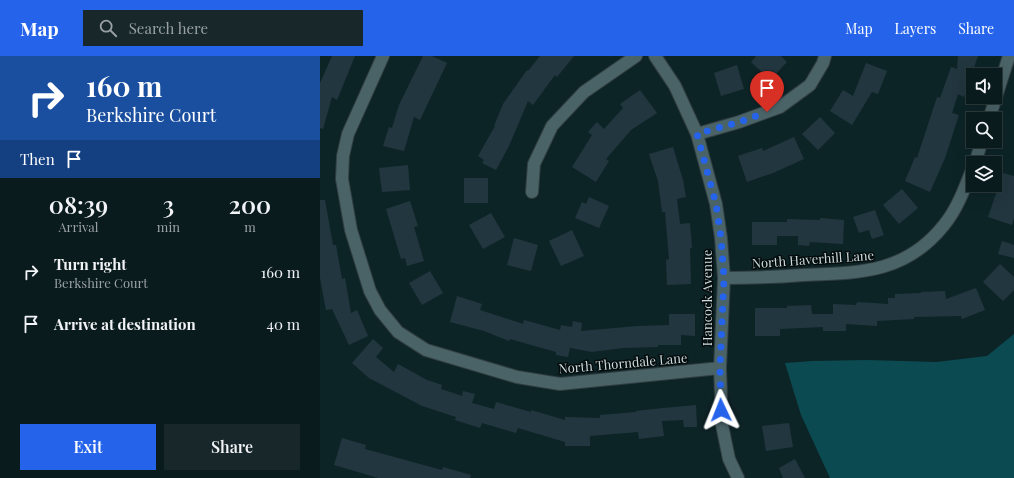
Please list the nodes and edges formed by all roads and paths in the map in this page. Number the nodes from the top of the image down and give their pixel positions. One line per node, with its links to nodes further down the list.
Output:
1 (383, 56): 11 (street, North Thorndale Lane)
2 (636, 56): 9 (street)
3 (655, 56): 7 (street, Hancock Avenue)
4 (825, 56): 7 (street)
5 (1009, 56): 6 (street)
6 (991, 112)
7 (697, 134): 10 (street, Hancock Avenue)
8 (966, 185): 10 (street, North Haverhill Lane)
9 (532, 192)
10 (724, 278): 11 (street, Hancock Avenue)
11 (720, 368): 12 (street, Hancock Avenue)
12 (738, 478)

